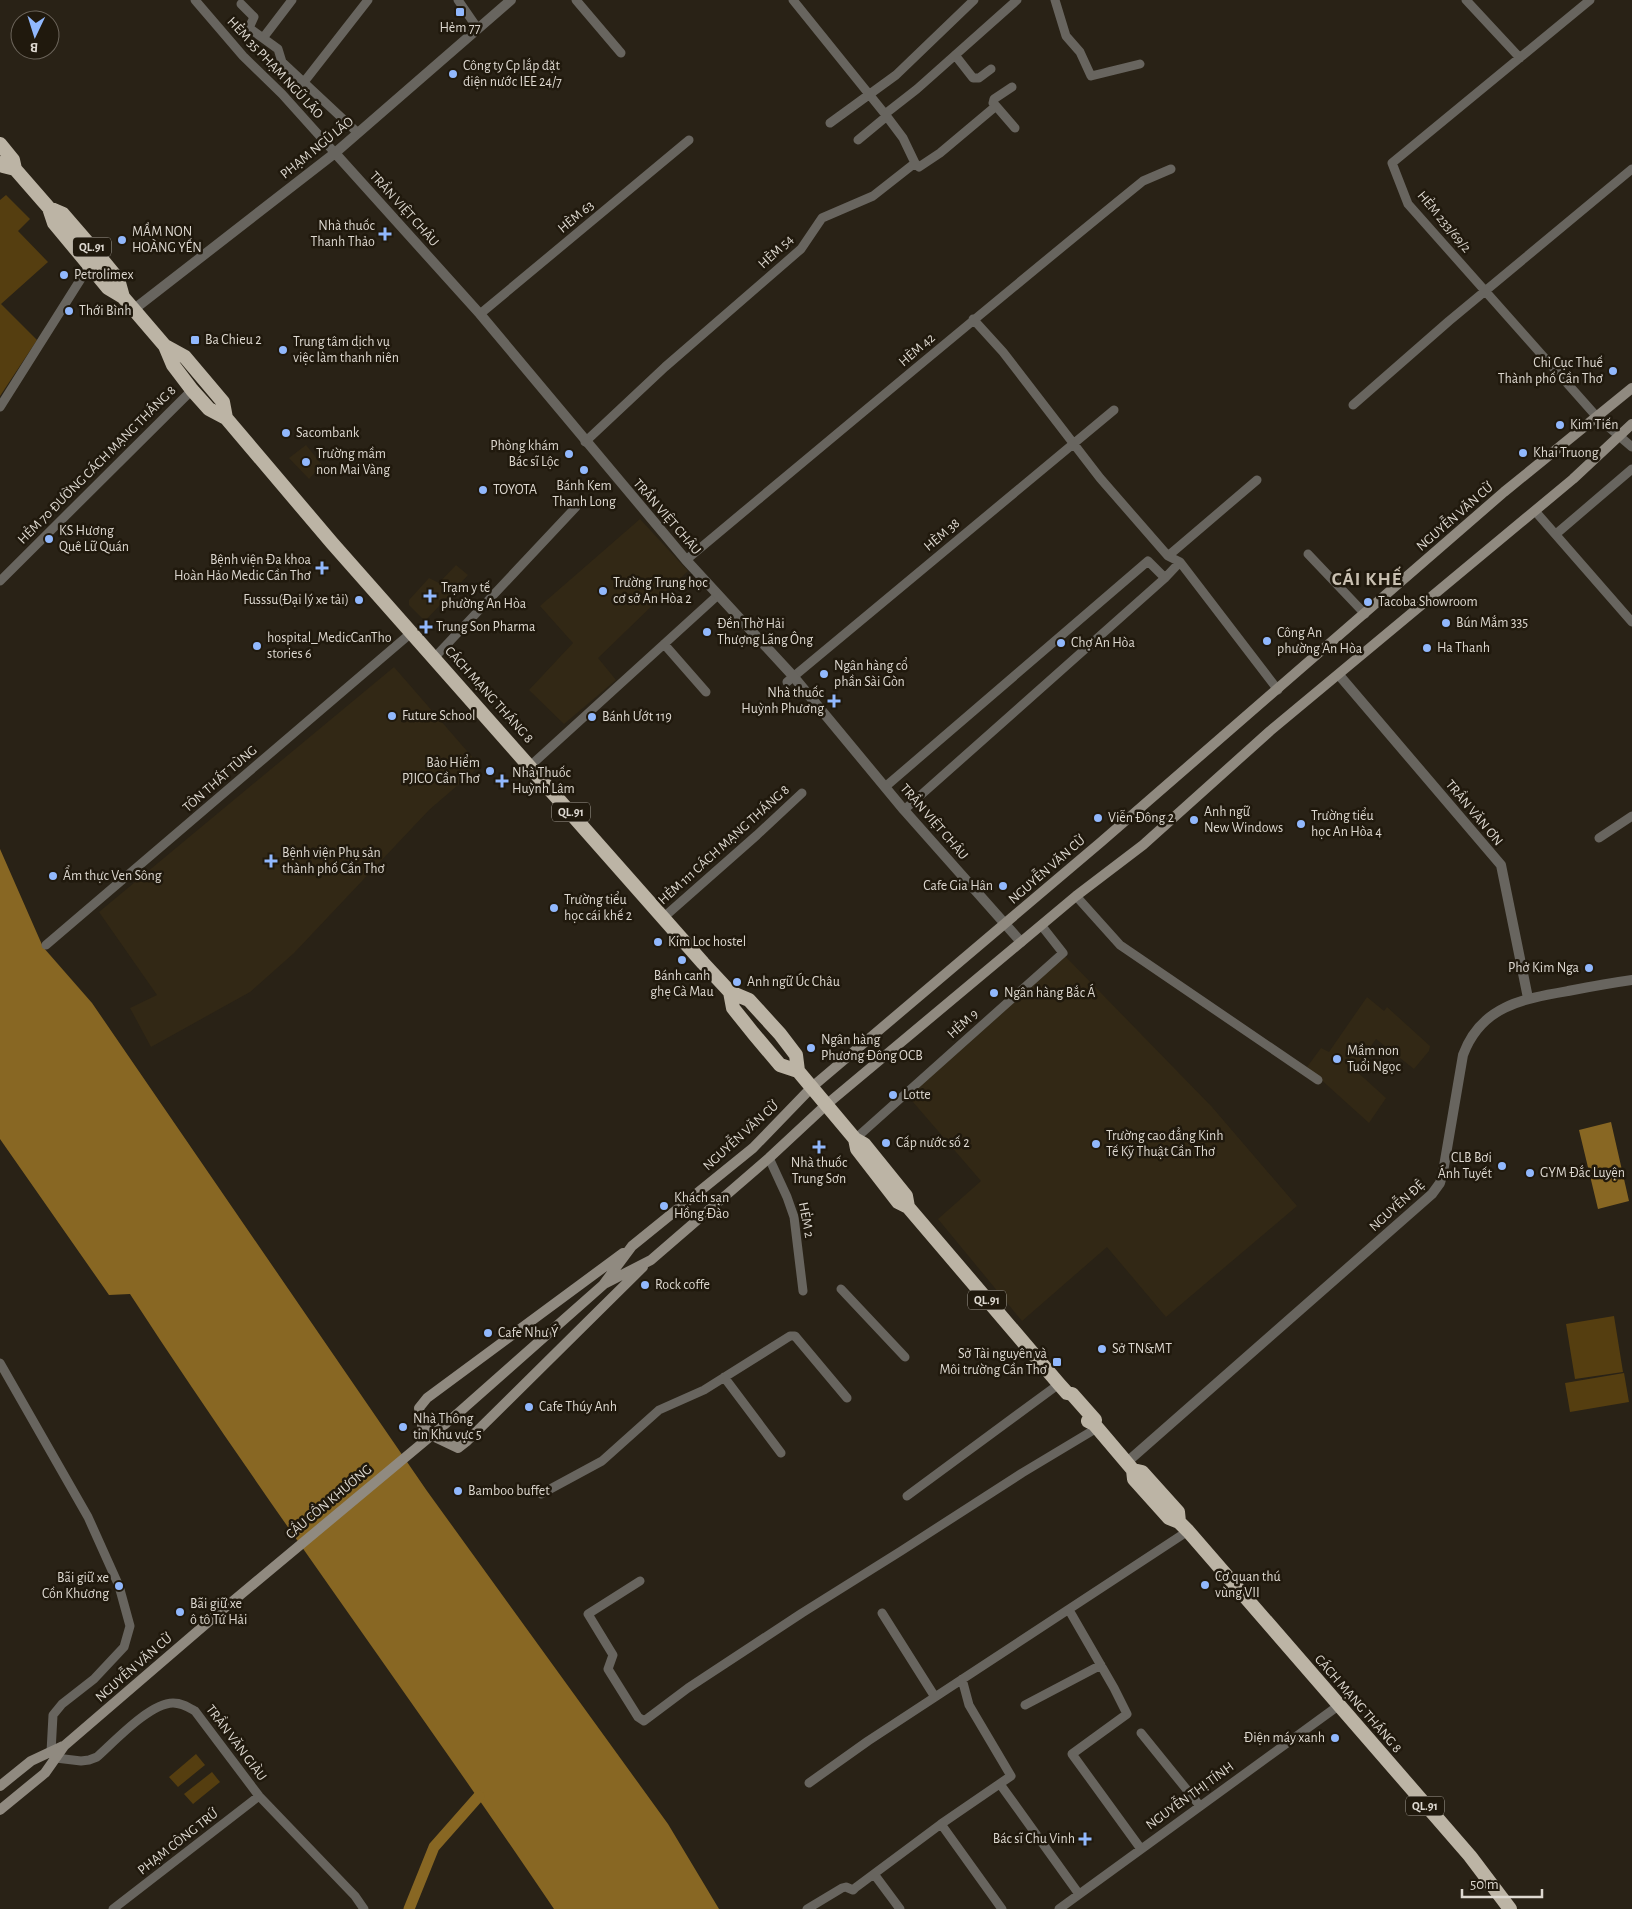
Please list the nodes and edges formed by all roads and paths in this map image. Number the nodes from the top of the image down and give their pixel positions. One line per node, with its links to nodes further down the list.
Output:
1 (195, 0): 32 (street, HẺM 35 PHẠM NGŨ LÃO)
2 (292, 0): 15 (street)
3 (368, 0): 21 (street)
4 (458, 0): 14 (street)
5 (511, 0): 14 (street, PHẠM NGŨ LÃO)
6 (576, 0): 16 (street)
7 (793, 0): 23 (street)
8 (974, 0): 23 (street)
9 (1017, 0): 17 (street)
10 (1055, 0): 19 (street)
11 (1466, 0): 18 (street)
12 (1590, 0): 18 (street, HẺM 233/69/2)
13 (241, 4): 15 (street)
14 (478, 29): 28 (street, PHẠM NGŨ LÃO)
15 (263, 38): 21 (street)
16 (621, 52)
17 (955, 56): 20 (street); 25 (street)
18 (1520, 58): 40 (street, HẺM 233/69/2)
19 (1140, 64)
20 (991, 69)
21 (304, 82): 28 (street)
22 (1012, 87): 24 (street)
23 (869, 96): 25 (street); 26 (street)
24 (996, 106): 27 (street); 34 (street, HÈM 54)
25 (886, 115): 30 (street); 34 (street)
26 (830, 122)
27 (1015, 128)
28 (358, 133): 32 (street, PHẠM NGŨ LÃO)
29 (689, 140): 43 (street, HÈM 63)
30 (858, 140)
31 (0, 144): 35 (highway, CÁCH MẠNG THÁNG 8 / QL.91)
32 (335, 153): 42 (street, PHẠM NGŨ LÃO); 43 (street, TRẦN VIỆT CHÂU)
33 (0, 163): 35 (highway, CÁCH MẠNG THÁNG 8 / QL.91)
34 (915, 163): 55 (street, HÈM 54)
35 (15, 169): 38 (highway, CÁCH MẠNG THÁNG 8 / QL.91)
36 (1171, 169): 44 (street, HÈM 42)
37 (1632, 169): 40 (street)
38 (49, 208): 39 (highway, CÁCH MẠNG THÁNG 8 / QL.91); 41 (highway, CÁCH MẠNG THÁNG 8 / QL.91)
39 (89, 266): 41 (highway, CÁCH MẠNG THÁNG 8 / QL.91); 49 (street)
40 (1486, 292): 48 (street); 51 (street, HẺM 233/69/2)
41 (123, 297): 42 (highway, CÁCH MẠNG THÁNG 8 / QL.91)
42 (133, 310): 45 (highway, CÁCH MẠNG THÁNG 8 / QL.91)
43 (480, 314): 55 (street, TRẦN VIỆT CHÂU)
44 (973, 319): 56 (street); 65 (street, HÈM 42)
45 (165, 346): 47 (highway, CÁCH MẠNG THÁNG 8 / QL.91); 52 (highway, CÁCH MẠNG THÁNG 8 / QL.91)
46 (1632, 388): 51 (main road, NGUYỄN VĂN CỪ)
47 (192, 390): 52 (highway, CÁCH MẠNG THÁNG 8 / QL.91); 68 (street, HẺM 70 ĐƯỜNG CÁCH MẠNG THÁNG 8)
48 (1353, 405)
49 (0, 408)
50 (1114, 410): 56 (street, HÈM 38)
51 (1597, 417): 54 (street, HẺM 233/69/2); 70 (main road, NGUYỄN VĂN CỪ)
52 (226, 418): 72 (highway, CÁCH MẠNG THÁNG 8 / QL.91)
53 (1632, 424): 54 (main road, NGUYỄN VĂN CỪ)
54 (1620, 435): 57 (street, HẺM 233/69/2); 61 (main road, NGUYỄN VĂN CỪ)
55 (585, 442): 65 (street, TRẦN VIỆT CHÂU)
56 (1074, 444): 64 (street); 76 (street, HÈM 38)
57 (1632, 447)
58 (1632, 469): 62 (street)
59 (1256, 480): 64 (street)
60 (576, 507): 74 (street)
61 (1535, 511): 62 (street); 75 (main road, NGUYỄN VĂN CỪ)
62 (1556, 534): 71 (street)
63 (1308, 554): 70 (street)
64 (1168, 556): 66 (street)
65 (686, 560): 69 (street, TRẦN VIỆT CHÂU)
66 (1180, 562): 67 (street); 77 (street)
67 (1165, 578): 80 (street); 82 (street)
68 (0, 581)
69 (718, 595): 73 (street); 76 (street, TRẦN VIỆT CHÂU)
70 (1364, 614): 77 (main road, NGUYỄN VĂN CỪ)
71 (1632, 622)
72 (411, 633): 74 (highway, CÁCH MẠNG THÁNG 8 / QL.91); 90 (street, TÔN THẤT TÙNG)
73 (664, 644): 78 (street); 79 (street)
74 (434, 658): 79 (highway, CÁCH MẠNG THÁNG 8 / QL.91)
75 (1339, 675): 85 (main road, NGUYỄN VĂN CỪ); 93 (street, TRẦN VĂN ƠN)
76 (790, 679): 80 (street, TRẦN VIỆT CHÂU)
77 (1278, 690): 87 (main road, NGUYỄN VĂN CỪ)
78 (706, 692)
79 (530, 766): 86 (highway, CÁCH MẠNG THÁNG 8 / QL.91)
80 (886, 787): 82 (street, TRẦN VIỆT CHÂU)
81 (802, 793): 86 (street, HẺM 111 CÁCH MẠNG THÁNG 8)
82 (904, 810): 87 (street, TRẦN VIỆT CHÂU)
83 (1632, 816): 84 (street)
84 (1599, 838)
85 (1076, 896): 88 (main road, NGUYỄN VĂN CỪ); 95 (street)
86 (664, 917): 92 (highway, CÁCH MẠNG THÁNG 8 / QL.91)
87 (1005, 924): 89 (street, TRẦN VIỆT CHÂU); 96 (main road, NGUYỄN VĂN CỪ)
88 (1041, 925): 89 (main road, NGUYỄN VĂN CỪ); 98 (street, HẺM 9)
89 (1021, 942): 97 (main road, NGUYỄN VĂN CỪ)
90 (46, 945)
91 (1632, 980): 93 (street, NGUYỄN ĐỆ)
92 (730, 992): 94 (highway, CÁCH MẠNG THÁNG 8 / QL.91); 94 (highway, CÁCH MẠNG THÁNG 8 / QL.91)
93 (1528, 998): 113 (street, NGUYỄN ĐỆ)
94 (798, 1071): 96 (highway, CÁCH MẠNG THÁNG 8 / QL.91)
95 (1318, 1080)
96 (812, 1088): 97 (highway, CÁCH MẠNG THÁNG 8 / QL.91); 100 (main road, NGUYỄN VĂN CỪ)
97 (826, 1105): 98 (highway, CÁCH MẠNG THÁNG 8 / QL.91); 99 (main road, NGUYỄN VĂN CỪ)
98 (855, 1139): 108 (highway, CÁCH MẠNG THÁNG 8 / QL.91)
99 (769, 1158): 101 (main road, NGUYỄN VĂN CỪ); 104 (street, HẺM 2)
100 (632, 1246): 101 (main road); 102 (main road, NGUYỄN VĂN CỪ)
101 (651, 1260): 102 (main road, NGUYỄN VĂN CỪ)
102 (603, 1284): 110 (main road, NGUYỄN VĂN CỪ)
103 (841, 1289): 105 (street)
104 (803, 1290)
105 (905, 1357)
106 (0, 1363): 127 (street)
107 (724, 1377): 109 (street); 112 (street); 114 (street)
108 (1063, 1388): 111 (highway, CÁCH MẠNG THÁNG 8 / QL.91); 115 (street)
109 (847, 1398)
110 (456, 1415): 119 (main road, CẦU CỒN KHƯƠNG, bridge)
111 (1096, 1426): 113 (highway, CÁCH MẠNG THÁNG 8 / QL.91); 117 (street)
112 (781, 1453)
113 (1129, 1466): 116 (highway, CÁCH MẠNG THÁNG 8 / QL.91)
114 (541, 1494)
115 (907, 1496)
116 (1184, 1527): 118 (street); 125 (highway, CÁCH MẠNG THÁNG 8 / QL.91)
117 (640, 1581)
118 (1069, 1610): 121 (street); 122 (street)
119 (221, 1611): 127 (main road, NGUYỄN VĂN CỪ)
120 (882, 1613): 123 (street)
121 (1101, 1665): 124 (street); 135 (street)
122 (962, 1679): 123 (street); 129 (street)
123 (935, 1696): 128 (street)
124 (1025, 1705)
125 (1338, 1706): 132 (street, NGUYỄN THỊ TÍNH); 144 (highway, CÁCH MẠNG THÁNG 8 / QL.91)
126 (1141, 1733): 132 (street)
127 (54, 1755): 130 (main road, NGUYỄN VĂN CỪ); 131 (street, TRẦN VĂN GIÀU); 133 (main road, NGUYỄN VĂN CỪ)
128 (809, 1783)
129 (1000, 1784): 134 (street); 137 (street)
130 (0, 1786)
131 (259, 1796): 138 (street, PHẠM CÔNG TRỨ); 139 (street, TRẦN VĂN GIÀU)
132 (1200, 1806): 135 (street, NGUYỄN THỊ TÍNH)
133 (0, 1810)
134 (941, 1824): 136 (street); 142 (street)
135 (1141, 1850): 137 (street, NGUYỄN THỊ TÍNH)
136 (874, 1874): 140 (street); 141 (street)
137 (1079, 1894): 143 (street, NGUYỄN THỊ TÍNH)
138 (114, 1909)
139 (364, 1909)
140 (807, 1909)
141 (900, 1909)
142 (1002, 1909)
143 (1059, 1909)
144 (1510, 1909)

